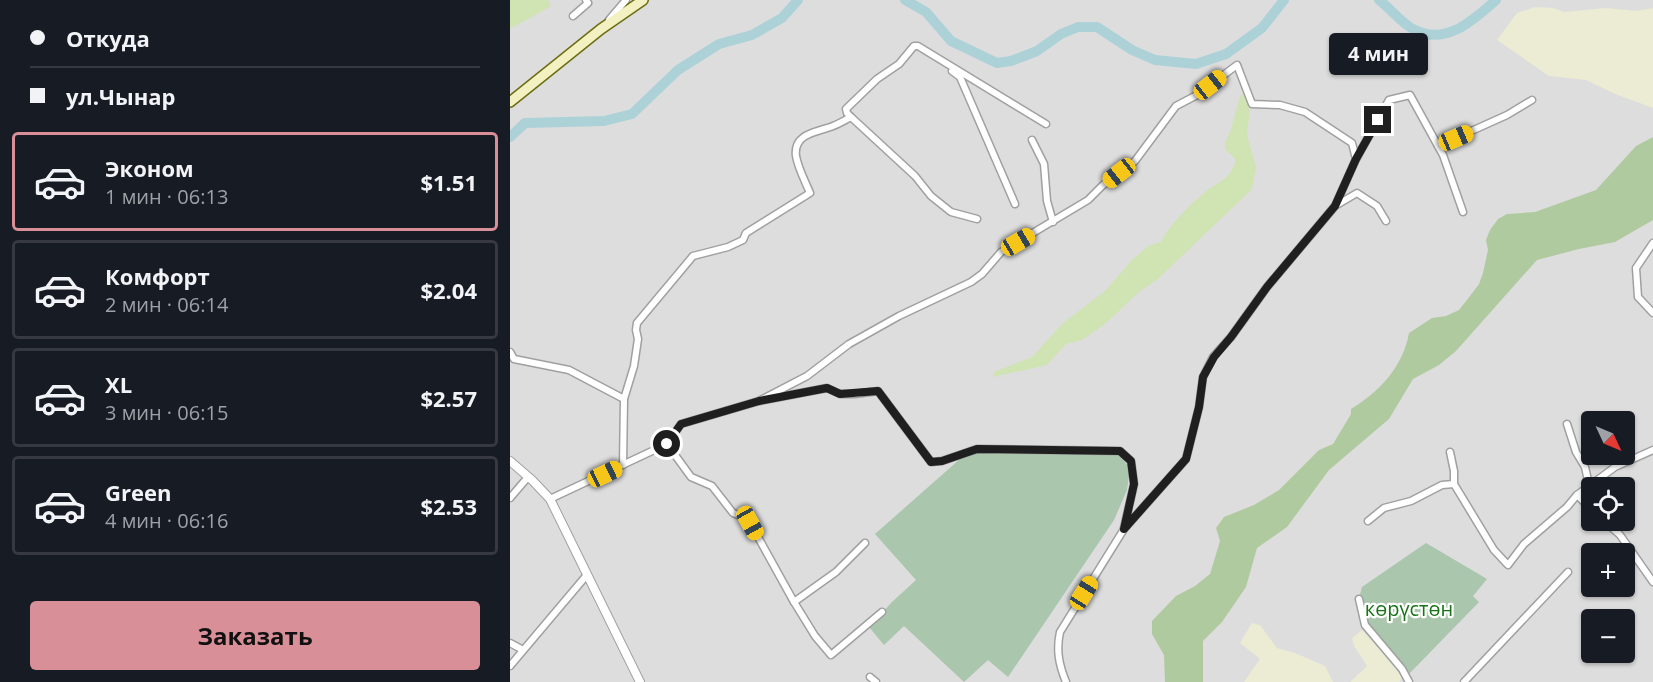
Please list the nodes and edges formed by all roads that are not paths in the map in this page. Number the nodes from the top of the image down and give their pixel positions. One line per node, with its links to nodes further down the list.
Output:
1 (586, 0): 4 (street)
2 (626, 0): 5 (street)
3 (643, 0): 5 (main road)
4 (573, 16)
5 (601, 29): 7 (main road)
6 (918, 46): 9 (street); 10 (street); 14 (street)
7 (511, 99)
8 (1532, 100): 12 (street)
9 (851, 117): 17 (street); 23 (street)
10 (1046, 124)
11 (1032, 140): 19 (street)
12 (1438, 146): 13 (street); 16 (street)
13 (1356, 159): 15 (street); 19 (street)
14 (1015, 204)
15 (1335, 206): 18 (street); 41 (street)
16 (1462, 212)
17 (977, 219)
18 (1386, 221)
19 (1053, 222): 24 (street)
20 (1653, 243): 21 (street)
21 (1653, 313)
22 (510, 352): 23 (street)
23 (624, 399): 30 (street)
24 (759, 401): 26 (street); 41 (street)
25 (1567, 424): 32 (street)
26 (667, 444): 30 (street); 48 (street)
27 (1653, 450): 33 (street)
28 (1450, 452): 34 (street)
29 (510, 460): 31 (street)
30 (623, 465): 38 (street)
31 (528, 477): 37 (street); 38 (street)
32 (1588, 477)
33 (1601, 477)
34 (1454, 484): 36 (street); 40 (street)
35 (1581, 492): 36 (street)
36 (1577, 495): 39 (street)
37 (510, 498)
38 (550, 499): 45 (street)
39 (1581, 499)
40 (1368, 521)
41 (1124, 529): 57 (street)
42 (1615, 531): 46 (street)
43 (865, 543): 48 (street)
44 (1568, 572): 58 (street)
45 (586, 576): 51 (street); 55 (street)
46 (1653, 582)
47 (1359, 599): 54 (street)
48 (794, 602): 49 (street)
49 (882, 612)
50 (510, 643): 51 (street)
51 (523, 650): 52 (street)
52 (510, 666)
53 (870, 677): 56 (street)
54 (1407, 681)
55 (640, 682)
56 (876, 682)
57 (1066, 682)
58 (1464, 682)

